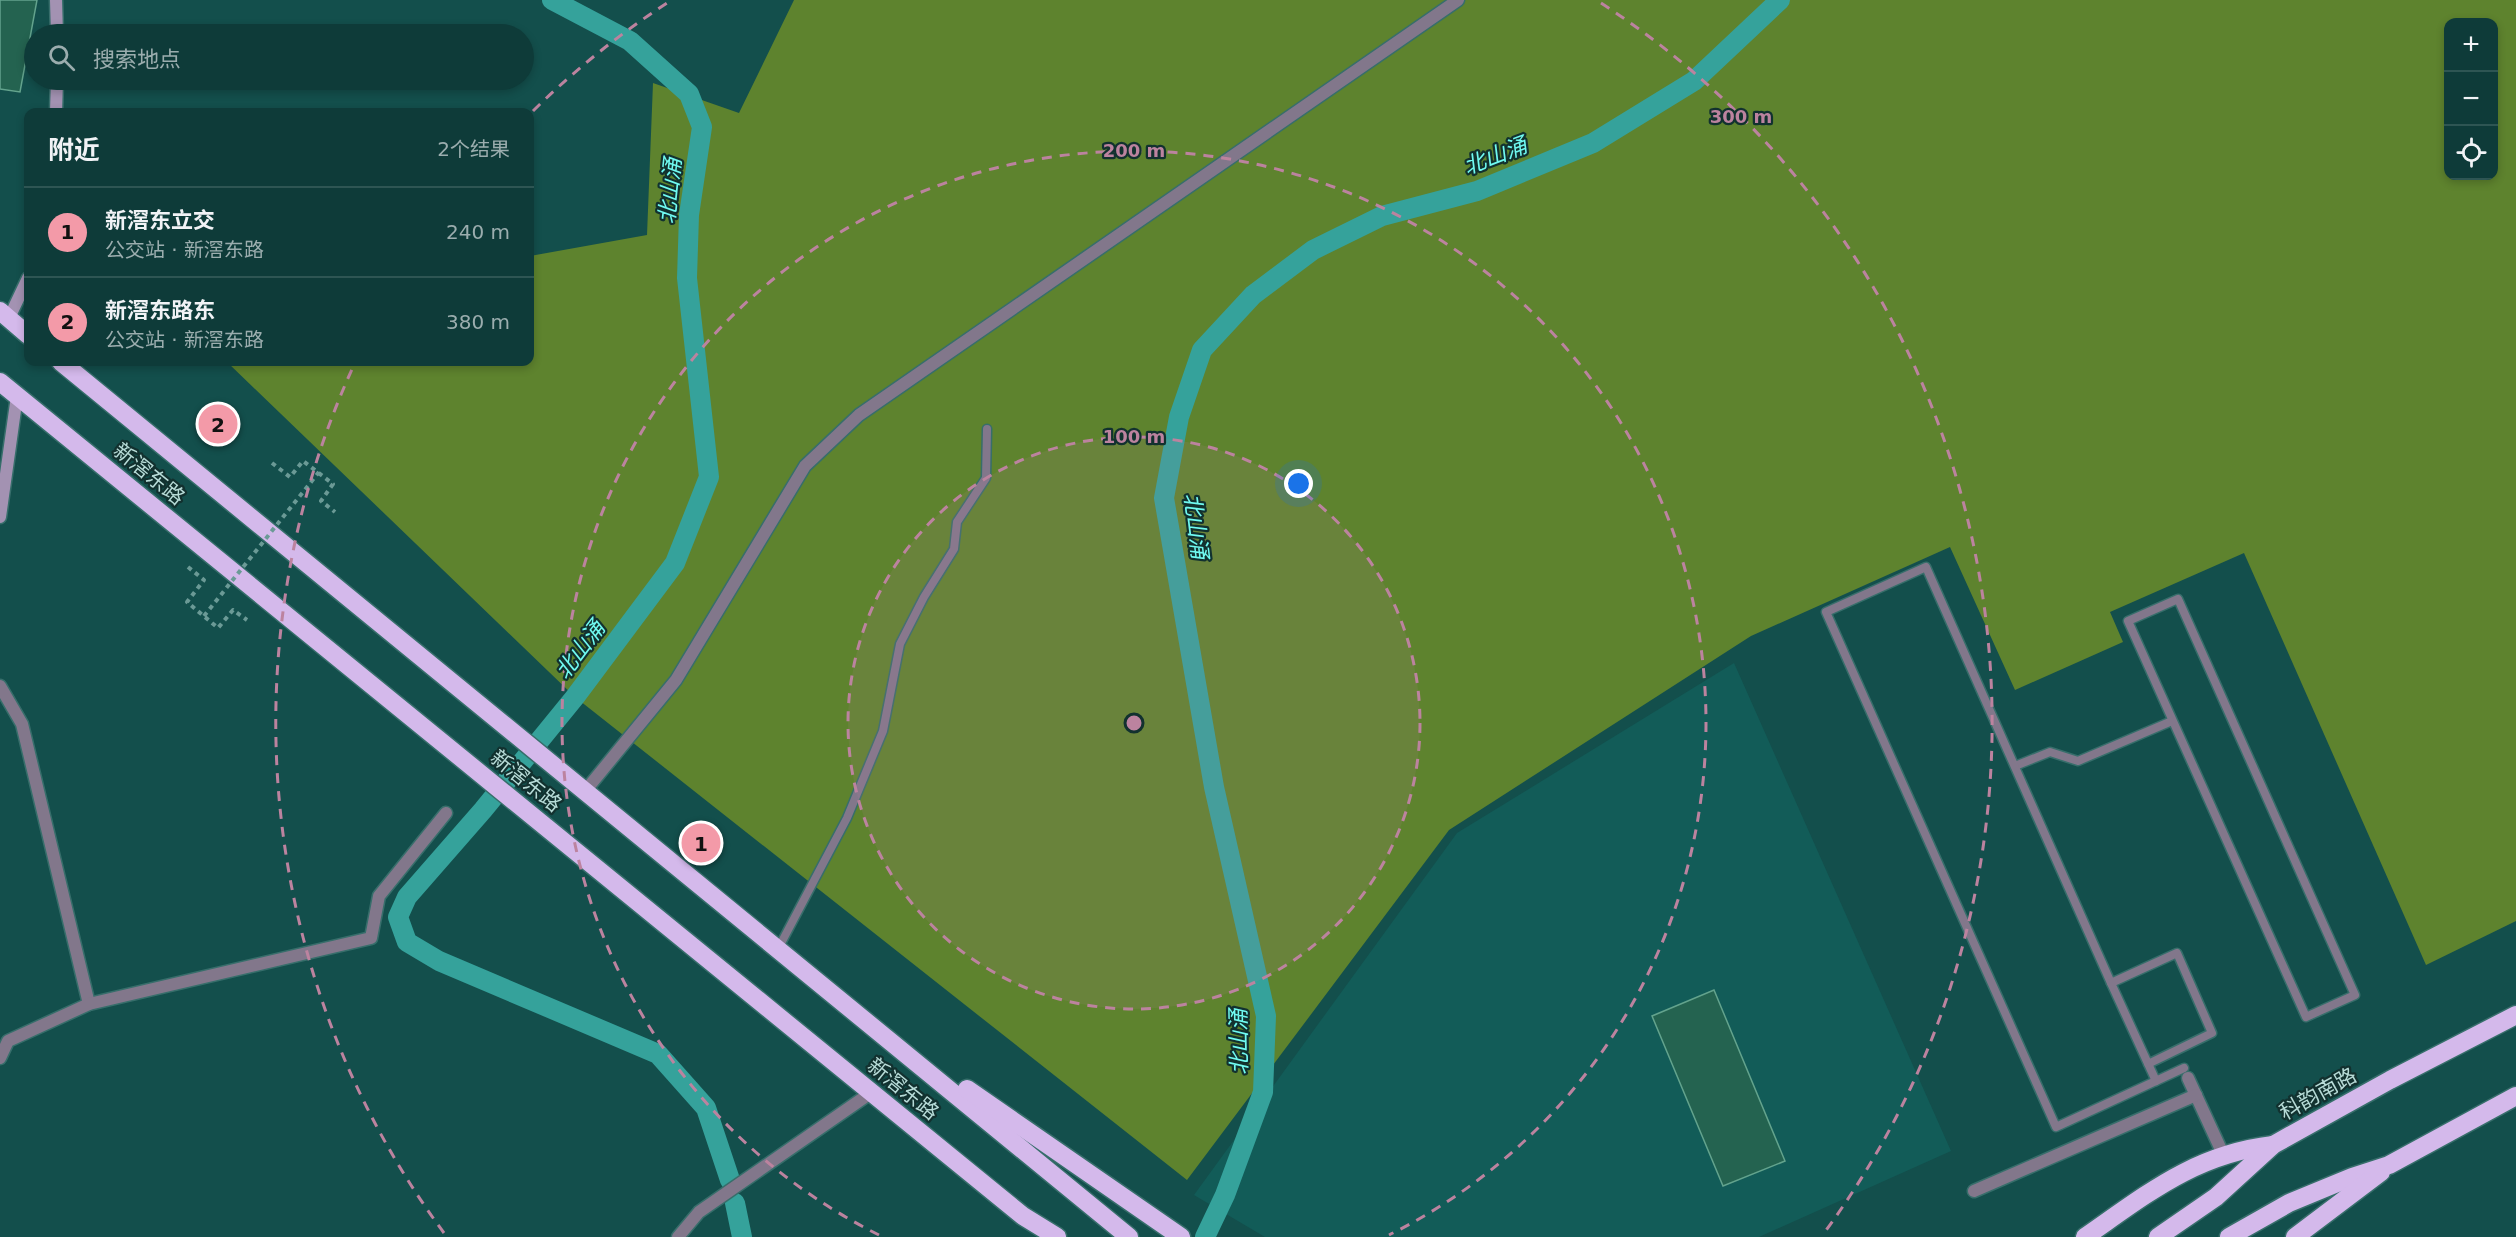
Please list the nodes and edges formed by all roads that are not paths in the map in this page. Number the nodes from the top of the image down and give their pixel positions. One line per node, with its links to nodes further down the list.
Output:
1 (56, 0): 3 (street)
2 (1458, 0): 17 (street)
3 (57, 24)
4 (57, 90): 5 (street)
5 (56, 108)
6 (24, 284): 7 (street)
7 (4, 315): 8 (highway)
8 (24, 332)
9 (66, 366): 17 (highway, 新滘东路)
10 (0, 382): 11 (highway, 新滘东路)
11 (18, 396): 13 (street); 30 (highway, 新滘东路)
12 (987, 429): 19 (lane)
13 (0, 517)
14 (0, 686): 21 (street)
15 (2172, 721): 15 (lane); 16 (lane)
16 (2015, 766): 20 (lane); 29 (lane)
17 (586, 790): 19 (highway, 新滘东路)
18 (446, 813): 21 (street)
19 (777, 948): 24 (highway, 新滘东路)
20 (2111, 983): 25 (lane); 27 (lane)
21 (88, 1004): 26 (street)
22 (2516, 1006): 23 (highway)
23 (2510, 1018): 33 (highway, 科韵南路)
24 (863, 1019): 41 (highway, 新滘东路); 42 (highway)
25 (2176, 1051): 27 (lane); 28 (lane)
26 (0, 1058)
27 (2148, 1064): 29 (lane)
28 (2186, 1073): 29 (lane); 31 (street)
29 (2156, 1081)
30 (872, 1092): 37 (highway, 新滘东路); 38 (street)
31 (2196, 1095): 34 (street); 36 (street)
32 (2516, 1096): 35 (highway)
33 (2274, 1145): 34 (highway); 44 (highway, 科韵南路)
34 (2223, 1154): 43 (highway)
35 (2389, 1165): 45 (highway); 46 (highway)
36 (1974, 1191)
37 (1023, 1216): 39 (street); 40 (highway, 新滘东路)
38 (678, 1237)
39 (1042, 1237)
40 (1057, 1237)
41 (1130, 1237)
42 (1181, 1237)
43 (2085, 1237)
44 (2158, 1237)
45 (2229, 1237)
46 (2295, 1237)

